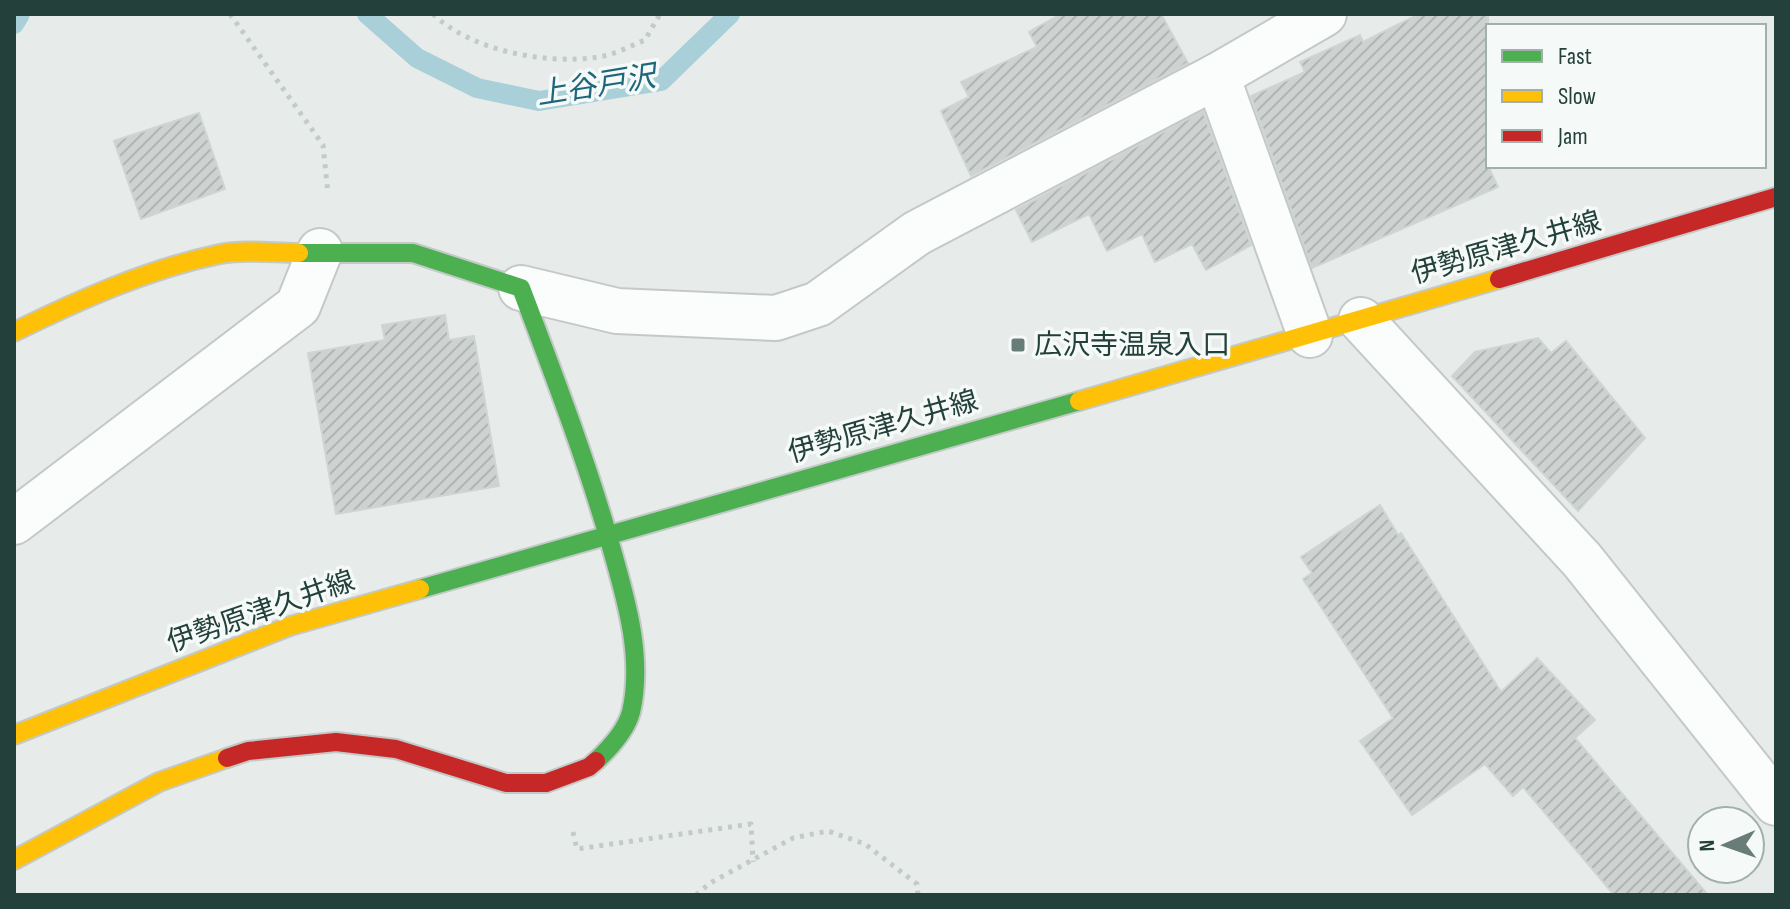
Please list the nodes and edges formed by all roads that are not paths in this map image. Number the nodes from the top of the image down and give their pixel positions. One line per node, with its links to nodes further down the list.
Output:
1 (1324, 14): 2 (street)
2 (1217, 76): 5 (street); 8 (street)
3 (1776, 197): 6 (main road, 伊勢原津久井線)
4 (327, 251): 5 (main road); 7 (main road); 9 (street)
5 (521, 288): 10 (main road)
6 (1361, 320): 8 (main road, 伊勢原津久井線); 12 (street)
7 (14, 332)
8 (1310, 335): 10 (main road, 伊勢原津久井線)
9 (14, 522)
10 (609, 536): 11 (main road, 伊勢原津久井線); 13 (main road)
11 (14, 735)
12 (1776, 803)
13 (14, 860)

